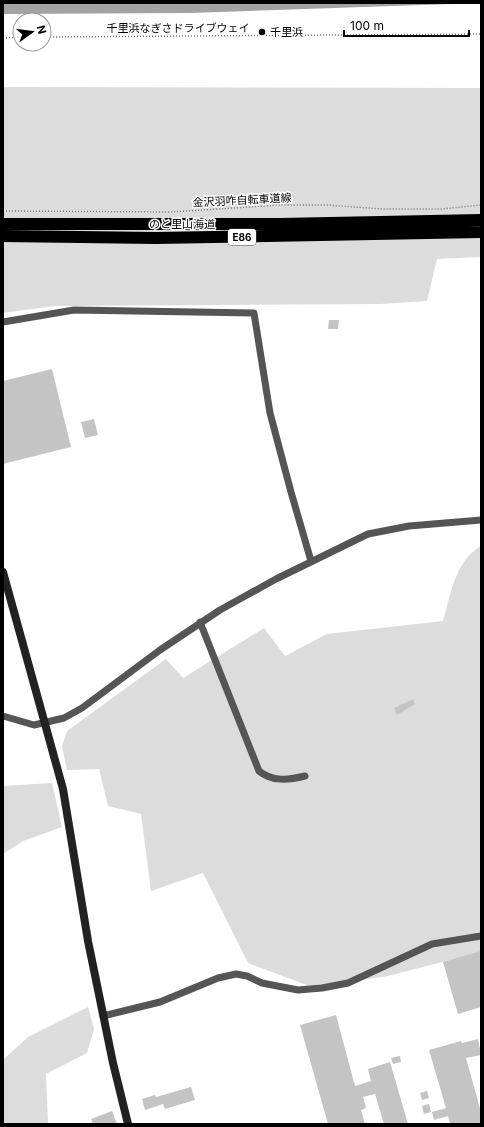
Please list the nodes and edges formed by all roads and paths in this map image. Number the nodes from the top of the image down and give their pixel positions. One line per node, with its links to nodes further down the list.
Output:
1 (481, 34): 2 (path, 千里浜なぎさドライブウェイ)
2 (52, 37)
3 (481, 206): 4 (path, 金沢羽咋自転車道線)
4 (3, 211)
5 (481, 220): 6 (highway, のと里山海道 / E86)
6 (3, 224)
7 (481, 232): 8 (highway, のと里山海道 / E86)
8 (3, 236)
9 (3, 322): 11 (street)
10 (481, 520): 11 (street)
11 (312, 561): 13 (street)
12 (3, 572): 15 (street)
13 (200, 622): 15 (street); 16 (street)
14 (3, 716): 15 (street)
15 (45, 723): 18 (street)
16 (305, 776)
17 (481, 936): 18 (street)
18 (103, 1016): 19 (street)
19 (128, 1124)

